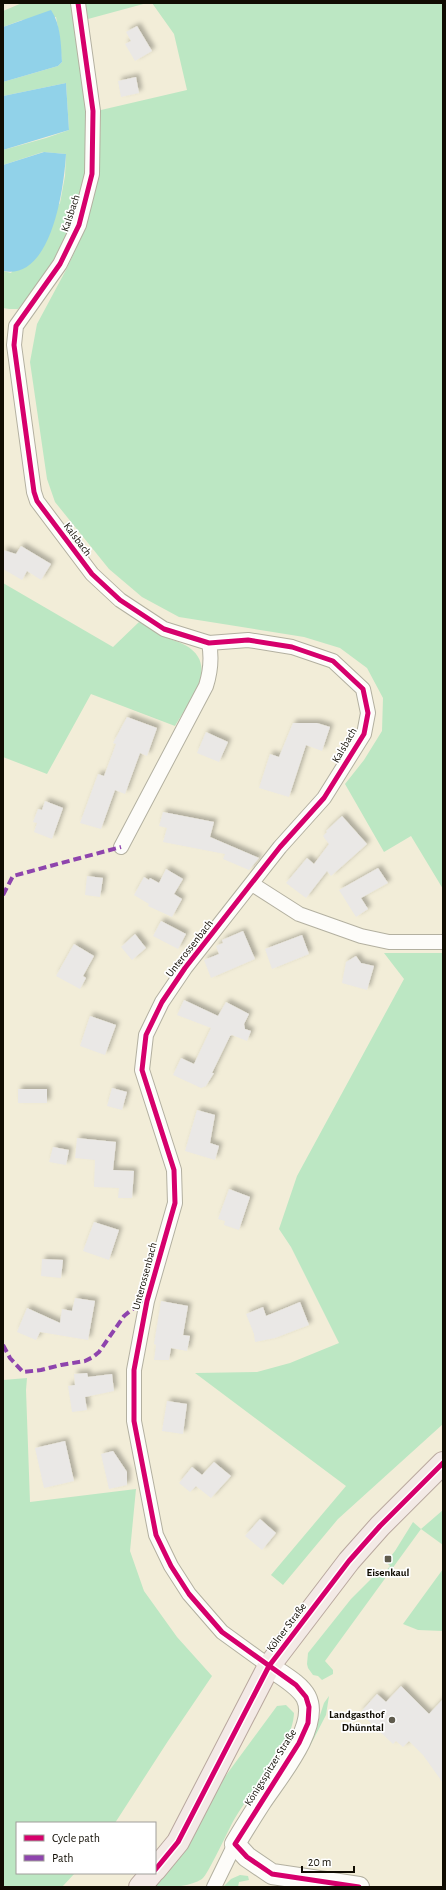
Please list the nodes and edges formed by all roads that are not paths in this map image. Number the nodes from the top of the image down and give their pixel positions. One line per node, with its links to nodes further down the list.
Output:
1 (78, 3): 2 (street, Kalsbach)
2 (209, 643): 3 (street); 4 (street, Kalsbach)
3 (121, 847)
4 (252, 884): 5 (street); 7 (street, Unterossenbach)
5 (443, 942)
6 (443, 1463): 7 (main road, Kölner Straße)
7 (269, 1666): 8 (street, Königsspitzer Straße); 9 (main road, Kölner Straße)
8 (235, 1844): 12 (street, Königsspitzer Straße); 13 (street)
9 (156, 1869)
10 (151, 1874): 11 (main road)
11 (140, 1887)
12 (214, 1887)
13 (359, 1887)

